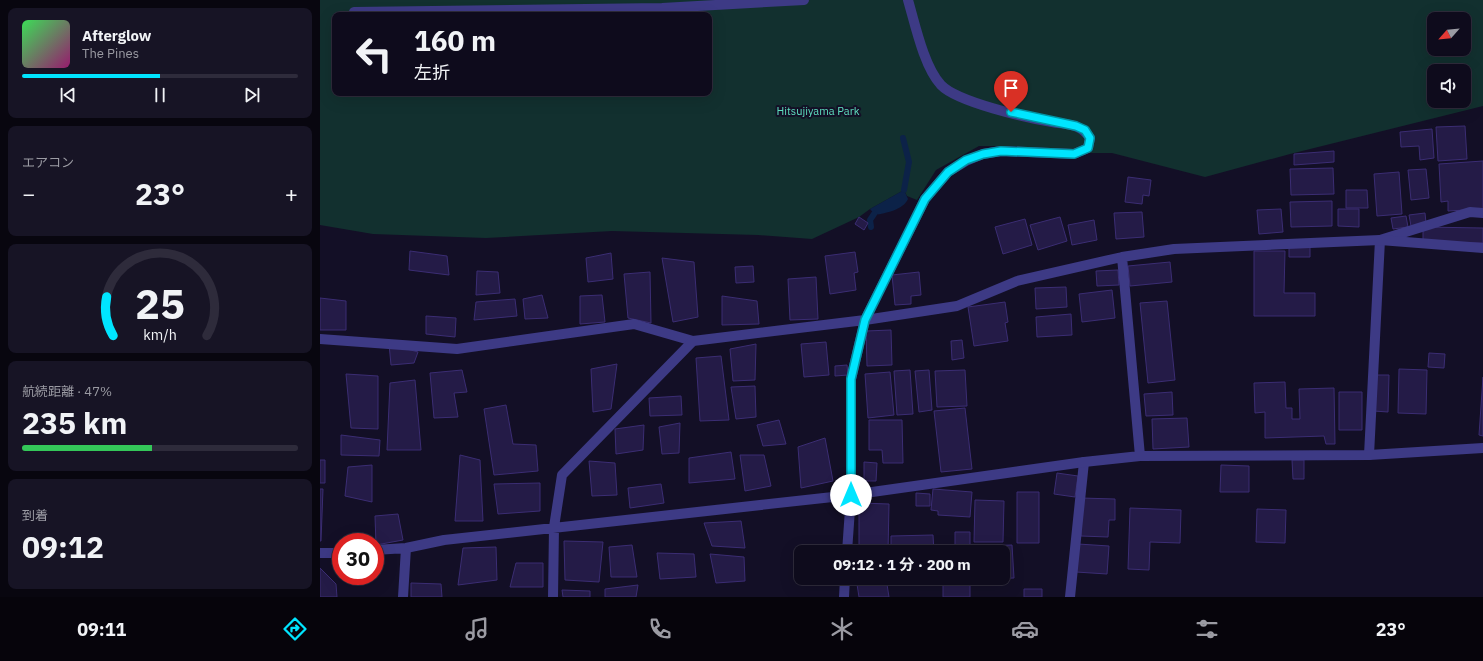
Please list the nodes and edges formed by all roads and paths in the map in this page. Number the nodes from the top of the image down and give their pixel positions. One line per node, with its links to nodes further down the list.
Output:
1 (804, 0): 3 (street)
2 (908, 0): 8 (street)
3 (354, 12)
4 (1483, 213): 5 (street)
5 (1380, 240): 6 (street); 7 (street); 12 (street)
6 (1483, 248)
7 (1122, 257): 8 (street); 13 (street)
8 (865, 320): 10 (street); 15 (street)
9 (320, 339): 10 (street)
10 (693, 341): 16 (street)
11 (1483, 448): 12 (street)
12 (1369, 455): 13 (street)
13 (1140, 456): 14 (street)
14 (1084, 462): 15 (street); 26 (street)
15 (851, 495): 16 (street); 17 (street)
16 (554, 527): 18 (street); 24 (street)
17 (847, 545)
18 (406, 548): 19 (street); 23 (street)
19 (384, 549)
20 (320, 553): 21 (street)
21 (332, 553)
22 (845, 585): 25 (street)
23 (403, 597)
24 (553, 597)
25 (844, 597)
26 (1070, 597)

